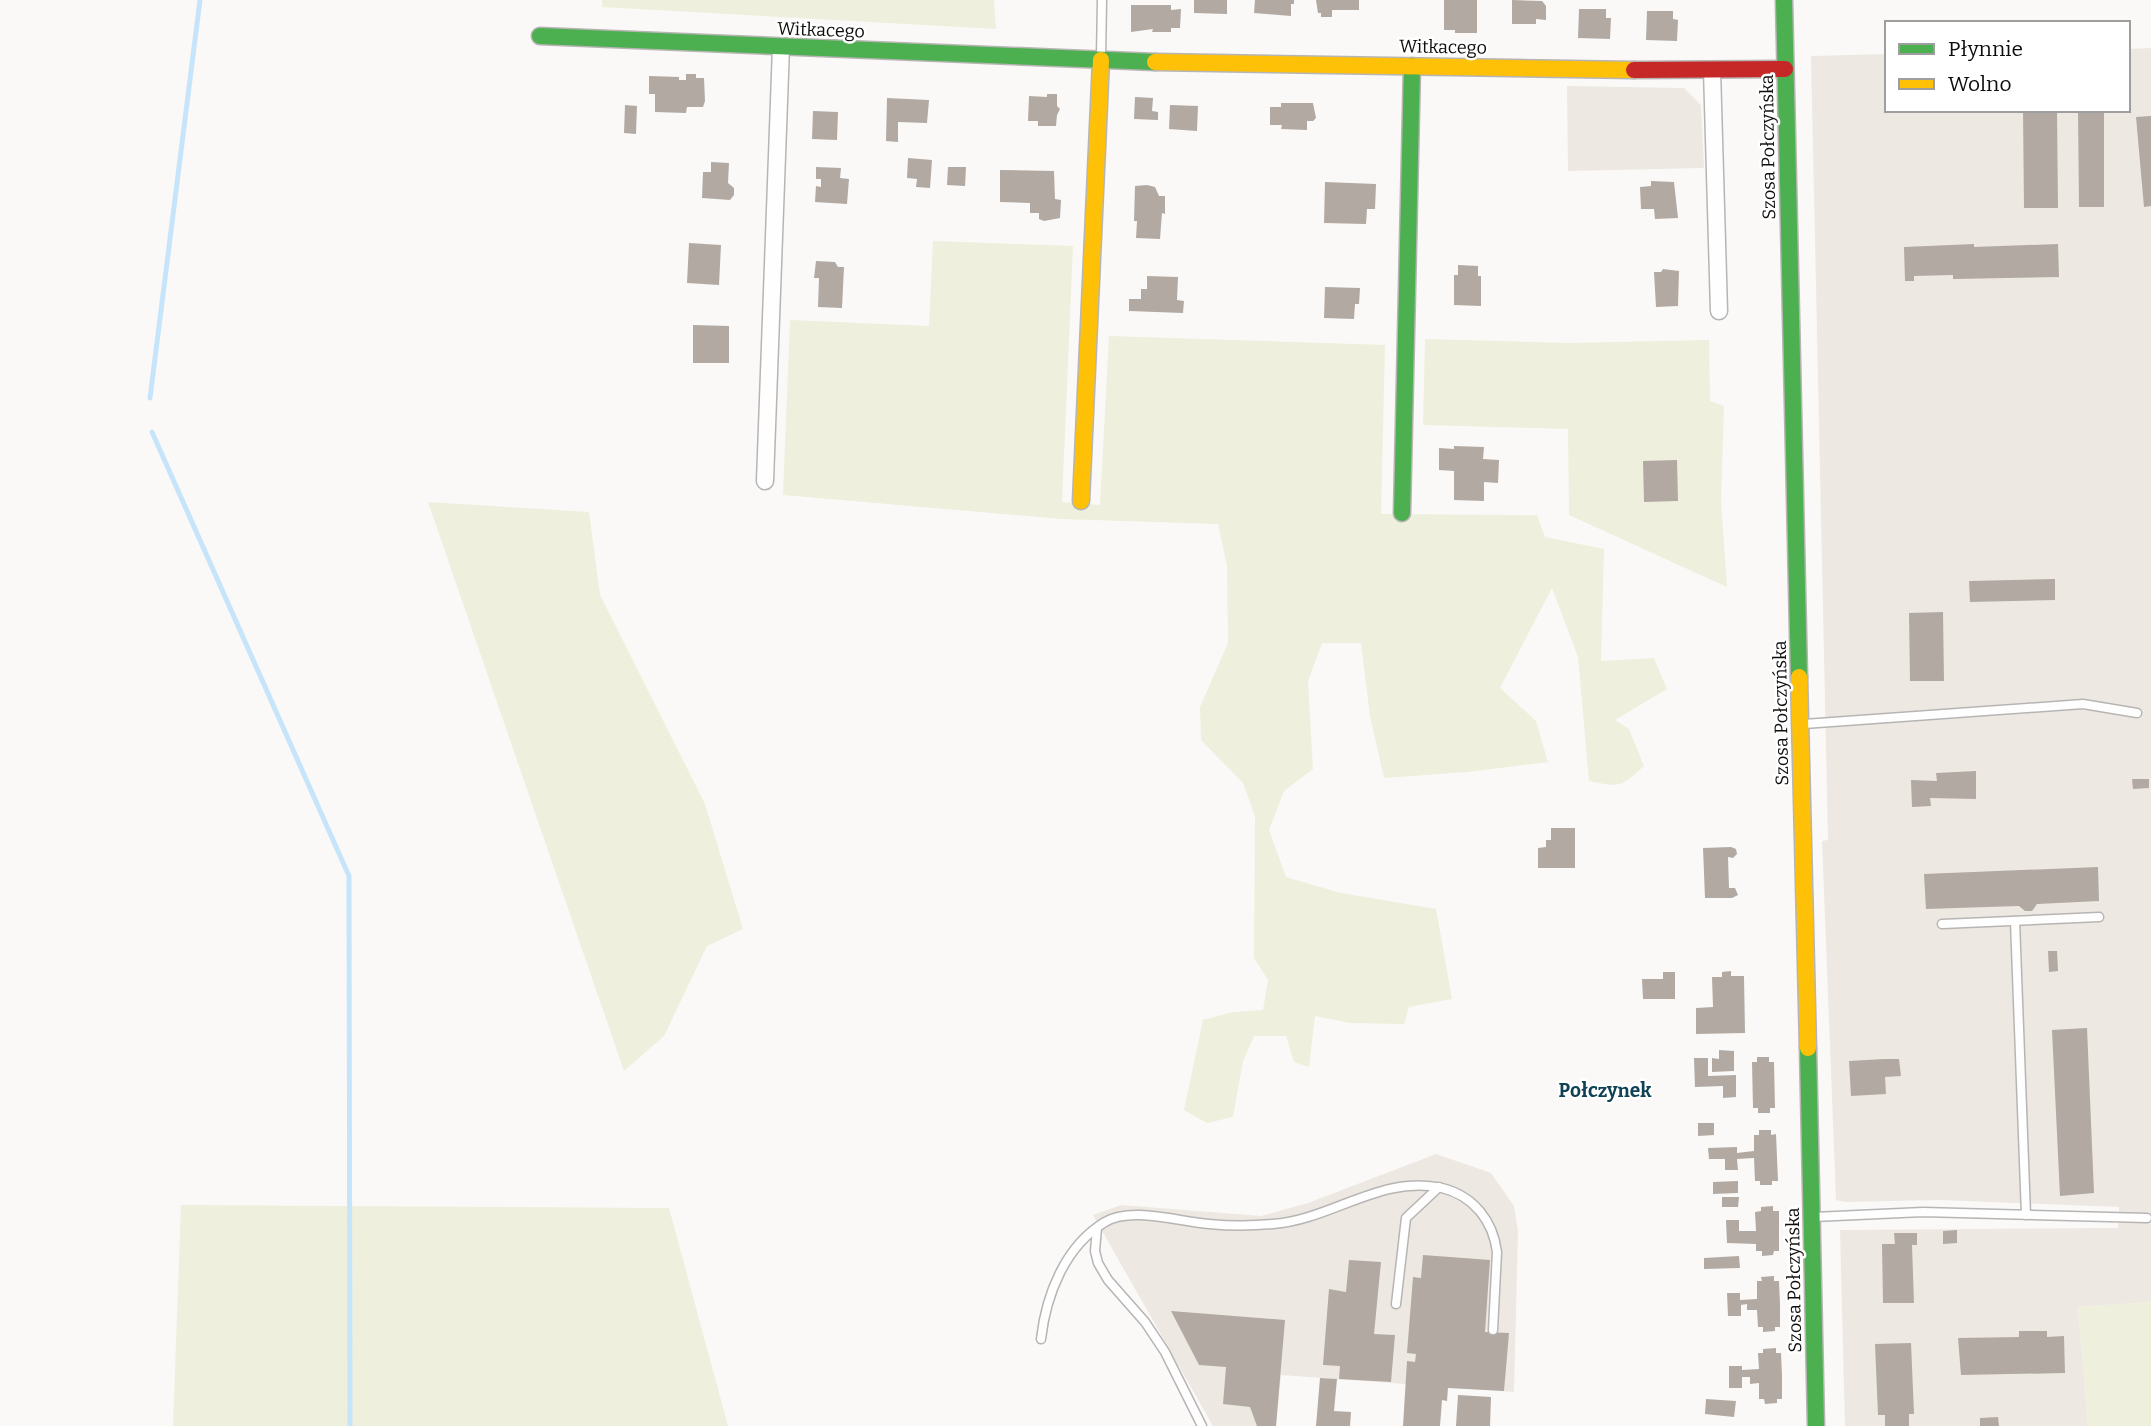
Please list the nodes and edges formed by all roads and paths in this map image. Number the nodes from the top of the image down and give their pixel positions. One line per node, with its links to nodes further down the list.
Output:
1 (1102, 0): 5 (lane)
2 (1784, 0): 7 (street, Szosa Połczyńska)
3 (540, 36): 4 (street, Witkacego)
4 (781, 47): 5 (street, Witkacego); 10 (street)
5 (1101, 60): 6 (street, Witkacego); 11 (street)
6 (1412, 66): 8 (street, Witkacego); 12 (street)
7 (1785, 69): 8 (street, Witkacego); 14 (street, Szosa Połczyńska)
8 (1713, 70): 9 (street)
9 (1719, 311)
10 (765, 481)
11 (1081, 501)
12 (1402, 513)
13 (2137, 713): 14 (lane)
14 (1801, 724): 20 (street, Szosa Połczyńska)
15 (2099, 917): 16 (lane)
16 (2015, 920): 17 (lane); 19 (lane)
17 (1942, 924)
18 (1439, 1187): 22 (lane); 23 (lane); 24 (lane)
19 (2026, 1215): 20 (lane); 21 (lane)
20 (1812, 1217): 27 (street, Szosa Połczyńska)
21 (2147, 1217)
22 (1097, 1228): 25 (lane); 26 (lane)
23 (1396, 1304)
24 (1493, 1330)
25 (1041, 1339)
26 (1202, 1426)
27 (1816, 1426)

